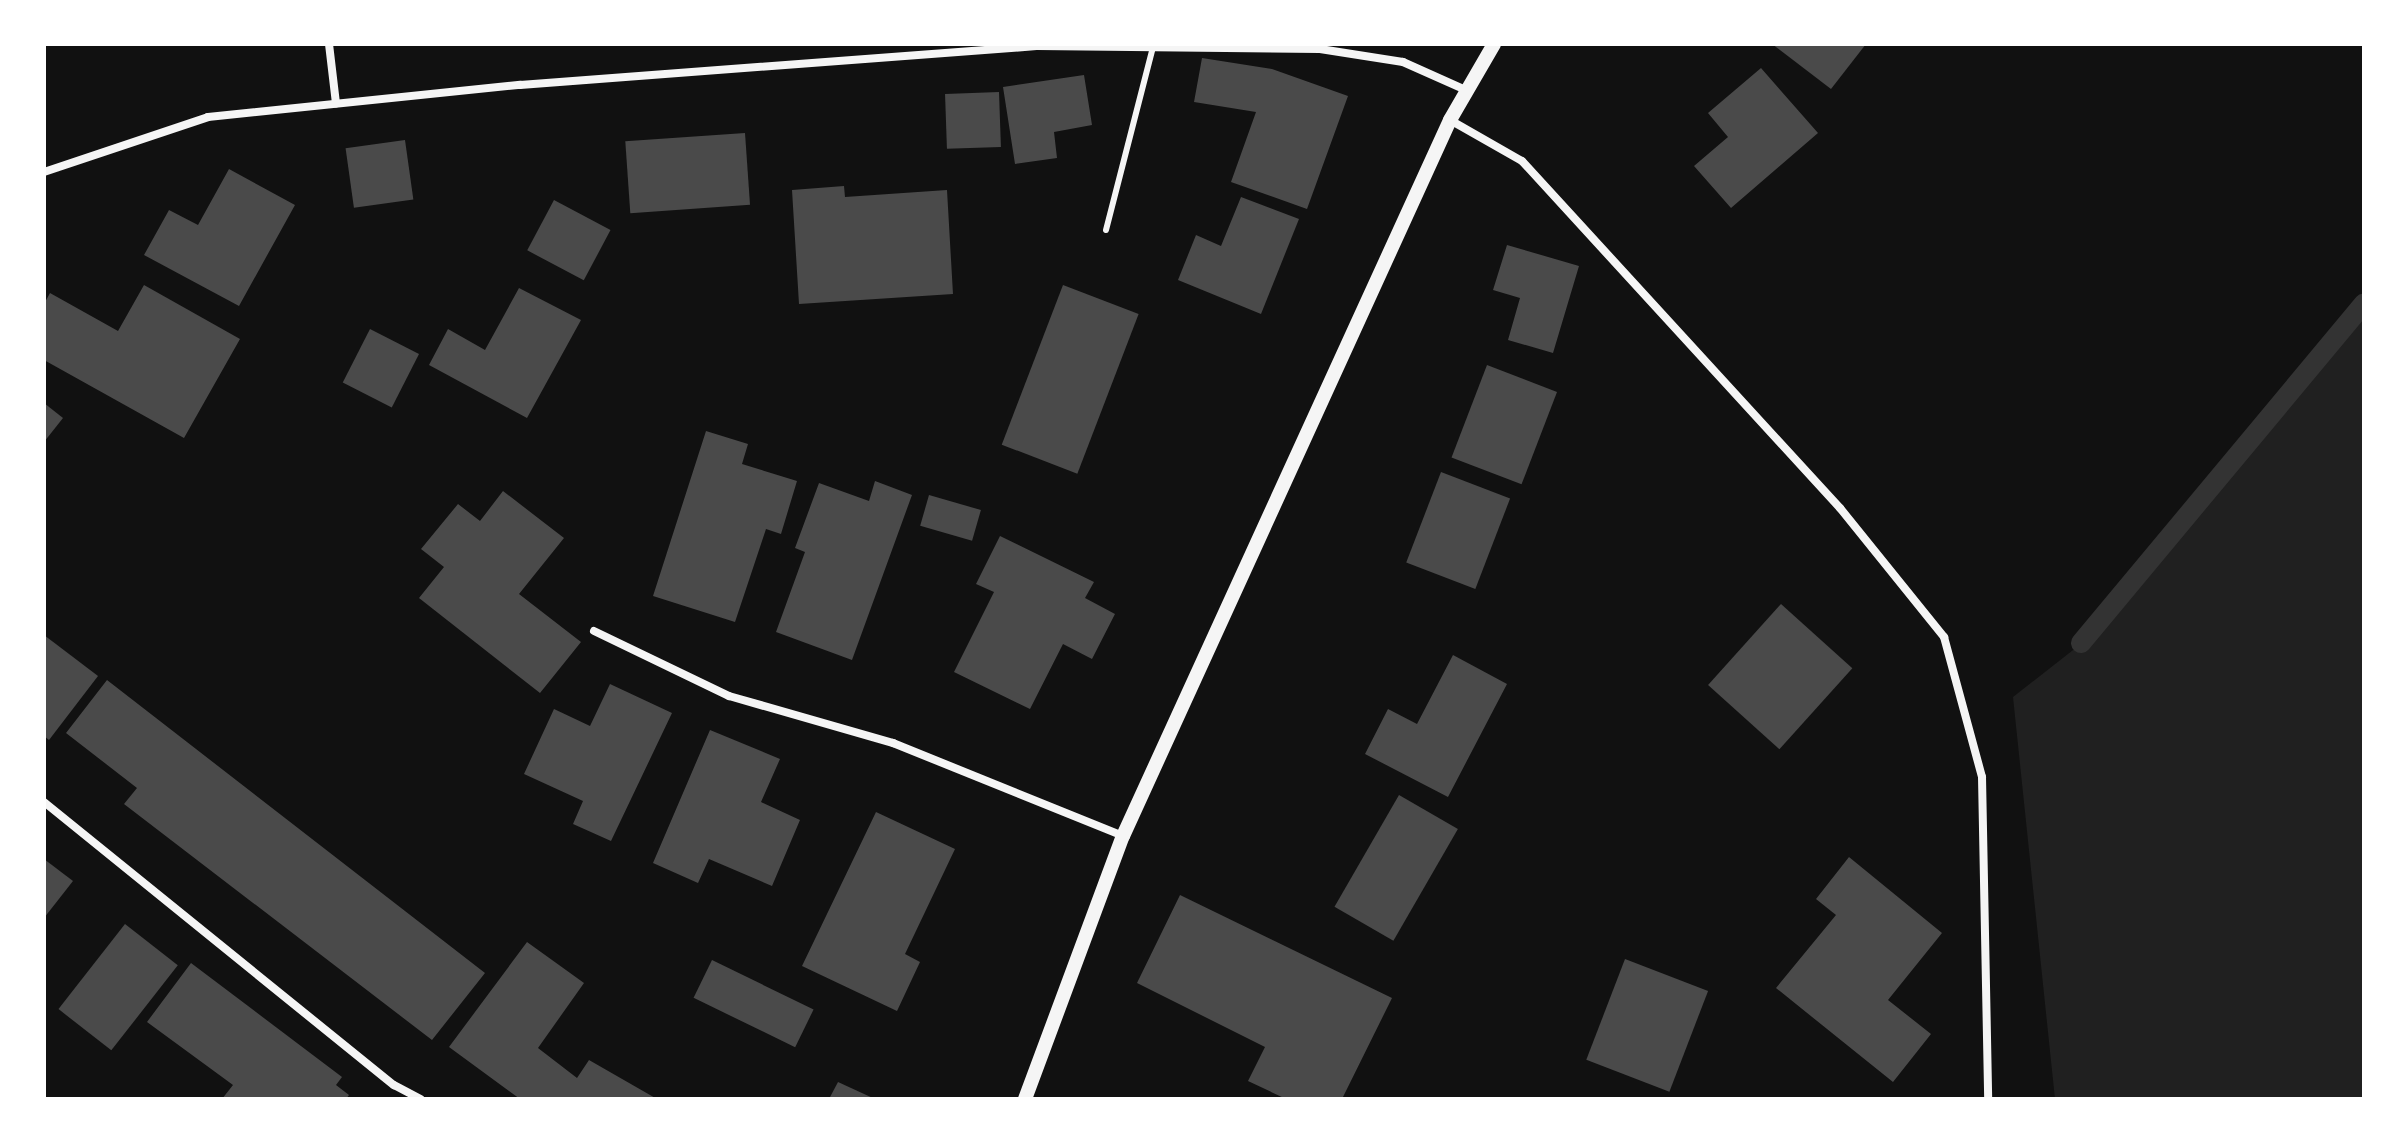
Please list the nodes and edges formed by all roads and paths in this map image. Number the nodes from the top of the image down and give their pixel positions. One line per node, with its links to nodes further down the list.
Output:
1 (329, 44): 5 (street)
2 (1494, 44): 4 (street)
3 (1153, 47): 4 (street); 5 (street); 8 (lane)
4 (1466, 90): 6 (street)
5 (336, 104): 7 (street)
6 (1450, 120): 11 (street); 14 (street)
7 (44, 172)
8 (1106, 230)
9 (594, 631): 11 (street)
10 (44, 802): 12 (street)
11 (1123, 836): 13 (street)
12 (420, 1099)
13 (1025, 1099)
14 (1988, 1099)

